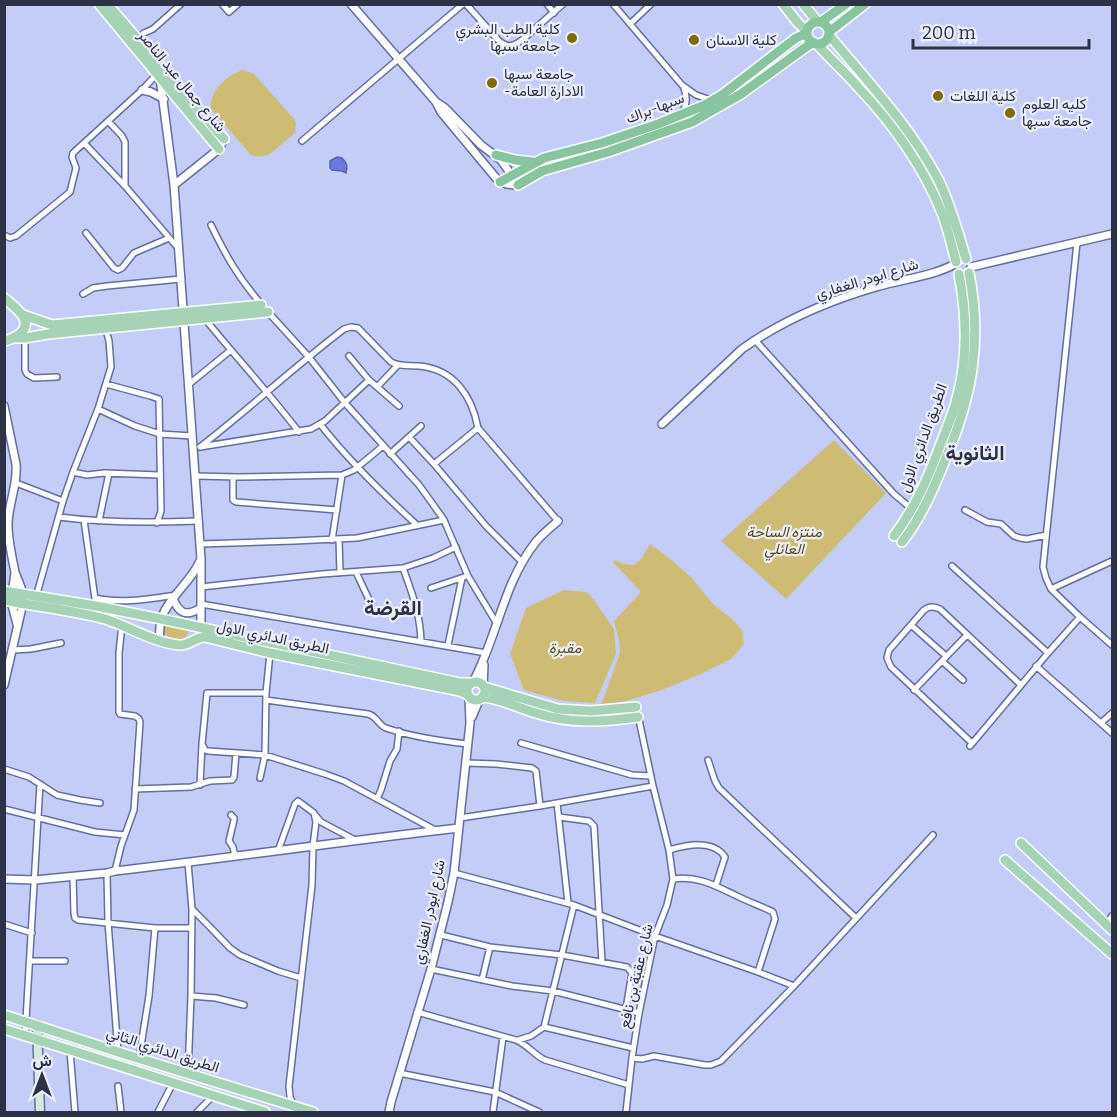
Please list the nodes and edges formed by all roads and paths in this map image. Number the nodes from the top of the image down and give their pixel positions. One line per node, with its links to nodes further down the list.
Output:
1 (99, 4): 22 (main road, شارع جمال عبد الناصر)
2 (181, 4): 22 (street)
3 (222, 4): 4 (street)
4 (238, 4)
5 (351, 4): 23 (street)
6 (464, 4): 16 (street); 23 (street)
7 (547, 4): 16 (street)
8 (563, 4): 16 (street)
9 (613, 4): 18 (street)
10 (651, 4): 18 (street)
11 (783, 4): 19 (main road)
12 (803, 4): 17 (main road)
13 (846, 4): 17 (highway)
14 (865, 4): 20 (highway)
15 (112, 6): 22 (main road, شارع جمال عبد الناصر)
16 (554, 13)
17 (820, 22): 19 (highway); 20 (highway)
18 (630, 24): 25 (street)
19 (807, 32): 21 (highway); 28 (highway, سبها-براك)
20 (829, 34): 21 (highway); 49 (main road, الطريق الدائري الاول)
21 (815, 43): 39 (highway, سبها-براك); 49 (main road, الطريق الدائري الاول)
22 (136, 44): 24 (main road, شارع جمال عبد الناصر)
23 (398, 59): 29 (street); 33 (street)
24 (161, 74): 26 (street); 27 (street); 32 (main road, شارع جمال عبد الناصر); 35 (main road, شارع جمال عبد الناصر)
25 (682, 85): 28 (street); 30 (street)
26 (142, 90): 27 (street); 31 (street)
27 (164, 99): 40 (street)
28 (713, 100): 30 (highway, سبها-براك)
29 (436, 102): 36 (street); 38 (street)
30 (682, 114): 37 (highway, سبها-براك)
31 (108, 121): 34 (street); 41 (street)
32 (224, 139): 35 (street)
33 (302, 141)
34 (84, 142): 41 (street); 45 (street)
35 (219, 149): 40 (street)
36 (496, 155): 37 (highway); 39 (street)
37 (536, 162): 39 (highway, سبها-براك)
38 (500, 182): 39 (highway, سبها-براك)
39 (514, 182)
40 (174, 184): 48 (street)
41 (125, 186): 46 (street)
42 (211, 225): 54 (street)
43 (86, 233): 46 (street)
44 (1113, 234): 47 (street, شارع ابودر الغفاري)
45 (4, 235)
46 (170, 238): 48 (street)
47 (1077, 243): 49 (street, شارع ابودر الغفاري); 110 (street)
48 (178, 248): 50 (street)
49 (962, 267): 61 (street, شارع ابودر الغفاري); 101 (main road, الطريق الدائري الاول)
50 (181, 279): 51 (street); 56 (street)
51 (83, 294)
52 (4, 298): 55 (main road)
53 (4, 309): 55 (main road)
54 (265, 309): 56 (main road); 57 (main road); 63 (street)
55 (19, 312): 58 (main road); 60 (main road)
56 (184, 317): 57 (main road); 58 (main road); 69 (street)
57 (206, 319): 62 (street)
58 (104, 324): 59 (main road); 68 (street)
59 (25, 338): 60 (main road); 66 (street)
60 (9, 339)
61 (755, 340): 77 (street, شارع ابودر الغفاري); 101 (street)
62 (231, 350): 69 (street); 71 (street)
63 (308, 356): 65 (street); 71 (street); 72 (street)
64 (349, 356): 67 (street)
65 (397, 366): 70 (street); 79 (street)
66 (57, 377)
67 (369, 380): 70 (street); 72 (street)
68 (106, 384): 75 (street); 81 (street)
69 (188, 385): 82 (street)
70 (377, 387): 74 (street)
71 (268, 392): 80 (street); 85 (street)
72 (345, 402): 76 (street); 84 (street)
73 (4, 406): 95 (street)
74 (399, 406)
75 (98, 410): 81 (street); 89 (street)
76 (320, 424): 80 (street); 88 (street)
77 (662, 424)
78 (421, 426): 83 (street)
79 (478, 428): 87 (street); 107 (street)
80 (299, 432): 85 (street)
81 (160, 434): 82 (street); 91 (street)
82 (192, 436): 85 (street)
83 (409, 437): 86 (street); 87 (street)
84 (382, 446): 86 (street); 88 (street)
85 (196, 448): 93 (street)
86 (390, 453): 104 (street)
87 (434, 464): 117 (street)
88 (357, 467): 92 (street); 109 (street)
89 (73, 472): 90 (street); 98 (street)
90 (109, 474): 91 (street); 105 (street)
91 (160, 475): 108 (street)
92 (342, 475): 94 (street); 99 (street)
93 (195, 476): 94 (street); 106 (street)
94 (233, 477): 99 (street)
95 (16, 483): 96 (street); 98 (street)
96 (13, 494): 97 (street); 120 (street)
97 (4, 495)
98 (63, 501): 102 (street)
99 (337, 510): 112 (street)
100 (965, 510): 110 (street)
101 (916, 512): 111 (main road, الطريق الدائري الاول)
102 (59, 517): 103 (street); 128 (street)
103 (84, 520): 105 (street); 131 (street)
104 (444, 520): 109 (street); 114 (street)
105 (99, 521): 108 (street)
106 (198, 521): 108 (street); 113 (street)
107 (558, 521): 117 (street)
108 (157, 523)
109 (417, 525): 112 (street)
110 (1046, 535): 126 (street)
111 (898, 539)
112 (335, 540): 113 (street); 122 (street)
113 (200, 544): 115 (street)
114 (456, 548): 119 (street); 123 (street)
115 (201, 559): 124 (street); 129 (street)
116 (1113, 561): 126 (street)
117 (522, 562): 136 (street)
118 (952, 566): 149 (street)
119 (403, 567): 121 (street); 142 (street)
120 (15, 572): 127 (street); 130 (street)
121 (356, 572): 122 (street); 132 (street)
122 (340, 573): 124 (street)
123 (465, 577): 125 (street); 136 (street); 145 (street)
124 (201, 587): 133 (street)
125 (431, 588)
126 (1051, 589): 134 (street)
127 (8, 596): 130 (main road, الطريق الدائري الاول); 139 (street)
128 (36, 597): 130 (main road, الطريق الدائري الاول); 131 (main road, الطريق الدائري الاول)
129 (175, 597): 131 (street); 133 (street); 135 (street)
130 (24, 599): 137 (main road, الطريق الدائري الاول); 139 (street)
131 (95, 602): 135 (main road, الطريق الدائري الاول)
132 (371, 604)
133 (201, 606): 140 (street); 142 (street)
134 (1080, 617): 146 (street); 149 (street)
135 (161, 619): 140 (main road, الطريق الدائري الاول); 143 (street)
136 (497, 624): 150 (street)
137 (122, 625): 143 (main road, الطريق الدائري الاول); 181 (street)
138 (911, 625): 141 (street); 151 (street); 158 (street)
139 (18, 626): 147 (street)
140 (201, 633): 143 (main road, الطريق الدائري الاول); 148 (main road, الطريق الدائري الاول); 154 (main road, الطريق الدائري الاول)
141 (967, 635): 151 (street); 156 (street)
142 (420, 641): 145 (street)
143 (159, 642)
144 (62, 643): 147 (street)
145 (448, 645): 150 (street)
146 (1113, 645)
147 (10, 653): 155 (street)
148 (270, 653): 159 (street); 160 (main road, الطريق الدائري الاول)
149 (1048, 653): 152 (street)
150 (485, 655): 154 (street); 157 (street)
151 (944, 658): 153 (street); 158 (street)
152 (1036, 666): 156 (street); 165 (street)
153 (963, 680)
154 (472, 683): 157 (main road); 160 (main road)
155 (4, 685)
156 (1021, 685): 158 (street)
157 (484, 687): 161 (main road); 162 (main road)
158 (914, 690)
159 (266, 696): 166 (street); 169 (street); 172 (street)
160 (469, 696): 161 (main road); 164 (street, شارع ابودر الغفاري)
161 (481, 698): 162 (main road); 164 (street, شارع ابودر الغفاري)
162 (637, 712): 176 (street, شارع عقبة بن نافع)
163 (1113, 713): 165 (street)
164 (470, 723): 170 (street, شارع ابودر الغفاري)
165 (1101, 723): 167 (street)
166 (399, 731): 170 (street); 182 (street)
167 (1113, 733)
168 (521, 742): 176 (street)
169 (202, 744): 171 (street); 179 (street)
170 (468, 744): 174 (street, شارع ابودر الغفاري)
171 (236, 753): 172 (street); 179 (street)
172 (265, 755): 177 (street); 182 (street)
173 (708, 760): 215 (street)
174 (466, 763): 185 (street); 190 (street, شارع ابودر الغفاري)
175 (4, 769): 178 (street)
176 (651, 776): 180 (street, شارع عقبة بن نافع)
177 (261, 778)
178 (40, 784): 183 (street); 189 (street)
179 (200, 785): 181 (street)
180 (653, 786): 184 (street); 199 (street, شارع عقبة بن نافع)
181 (135, 789): 195 (street)
182 (377, 799): 193 (street)
183 (100, 803)
184 (557, 803): 185 (street); 191 (street)
185 (540, 806): 190 (street)
186 (4, 809): 189 (street)
187 (231, 815): 201 (street)
188 (316, 816): 196 (street); 198 (street); 200 (street)
189 (39, 818): 195 (street); 210 (street)
190 (460, 818): 192 (street, شارع ابودر الغفاري)
191 (559, 818): 212 (street); 214 (street)
192 (459, 828): 193 (street); 206 (street, شارع ابودر الغفاري)
193 (435, 830): 196 (street)
194 (933, 835): 215 (street)
195 (125, 836): 204 (street)
196 (355, 840): 198 (street)
197 (1021, 843): 218 (main road)
198 (314, 846): 200 (street); 232 (street)
199 (669, 850): 209 (street, شارع عقبة بن نافع); 211 (street)
200 (278, 851): 201 (street)
201 (235, 856): 203 (street)
202 (1005, 860): 225 (main road)
203 (188, 863): 204 (street); 213 (street)
204 (115, 871): 205 (street)
205 (107, 873): 207 (street); 216 (street)
206 (454, 873): 212 (street); 222 (street, شارع ابودر الغفاري)
207 (73, 876): 210 (street); 216 (street)
208 (4, 879): 210 (street)
209 (673, 879): 211 (street); 223 (street, شارع عقبة بن نافع)
210 (34, 880): 221 (street)
211 (716, 885): 231 (street)
212 (571, 904): 214 (street); 226 (street)
213 (192, 909): 220 (street); 232 (street)
214 (599, 915): 223 (street); 229 (street)
215 (856, 918): 234 (street)
216 (108, 922): 219 (street); 252 (street)
217 (4, 924): 221 (street)
218 (1110, 924)
219 (155, 928): 220 (street); 253 (street)
220 (192, 928): 236 (street)
221 (32, 933): 227 (street)
222 (441, 935): 224 (street); 230 (street, شارع ابودر الغفاري)
223 (655, 936): 231 (street); 240 (street, شارع عقبة بن نافع)
224 (490, 947): 226 (street); 233 (street)
225 (1113, 954)
226 (562, 956): 229 (street); 235 (street)
227 (30, 961): 228 (street); 242 (street)
228 (65, 962)
229 (602, 962): 238 (street)
230 (431, 969): 233 (street); 239 (street, شارع ابودر الغفاري)
231 (758, 972): 234 (street)
232 (301, 978): 260 (street)
233 (482, 980): 235 (street)
234 (794, 986): 254 (street)
235 (553, 991): 238 (street); 244 (street)
236 (191, 996): 237 (street); 256 (street)
237 (244, 1005)
238 (626, 1009): 240 (street)
239 (417, 1012): 247 (street); 255 (street, شارع ابودر الغفاري)
240 (639, 1012): 250 (street, شارع عقبة بن نافع)
241 (4, 1015): 242 (main road, الطريق الدائري الثاني)
242 (27, 1022): 243 (main road, الطريق الدائري الثاني); 246 (street)
243 (37, 1025): 248 (main road); 252 (main road, الطريق الدائري الثاني)
244 (544, 1027): 249 (street); 250 (street)
245 (4, 1029): 246 (main road, الطريق الدائري الثاني)
246 (26, 1036): 248 (main road, الطريق الدائري الثاني)
247 (503, 1037): 249 (street); 261 (street)
248 (37, 1040): 251 (main road, الطريق الدائري الثاني); 266 (main road)
249 (516, 1040): 258 (street)
250 (633, 1048): 254 (street, شارع عقبة بن نافع)
251 (70, 1051): 257 (main road, الطريق الدائري الثاني); 267 (street)
252 (118, 1052): 253 (main road, الطريق الدائري الثاني)
253 (139, 1058): 256 (main road, الطريق الدائري الثاني)
254 (632, 1058): 258 (street, شارع عقبة بن نافع)
255 (399, 1073): 261 (street); 265 (street, شارع ابودر الغفاري)
256 (188, 1074): 263 (main road, الطريق الدائري الثاني)
257 (172, 1083): 262 (main road, الطريق الدائري الثاني); 269 (street)
258 (629, 1085): 275 (street, شارع عقبة بن نافع)
259 (118, 1086): 268 (street)
260 (289, 1086): 263 (street); 264 (street)
261 (495, 1092): 273 (street); 274 (street)
262 (213, 1096): 270 (street); 271 (main road, الطريق الدائري الثاني)
263 (278, 1102): 264 (main road, الطريق الدائري الثاني)
264 (294, 1106): 272 (main road, الطريق الدائري الثاني)
265 (390, 1112)
266 (40, 1113)
267 (75, 1113)
268 (121, 1113)
269 (158, 1113)
270 (197, 1113)
271 (265, 1113)
272 (314, 1113)
273 (493, 1113)
274 (539, 1113)
275 (626, 1113)

